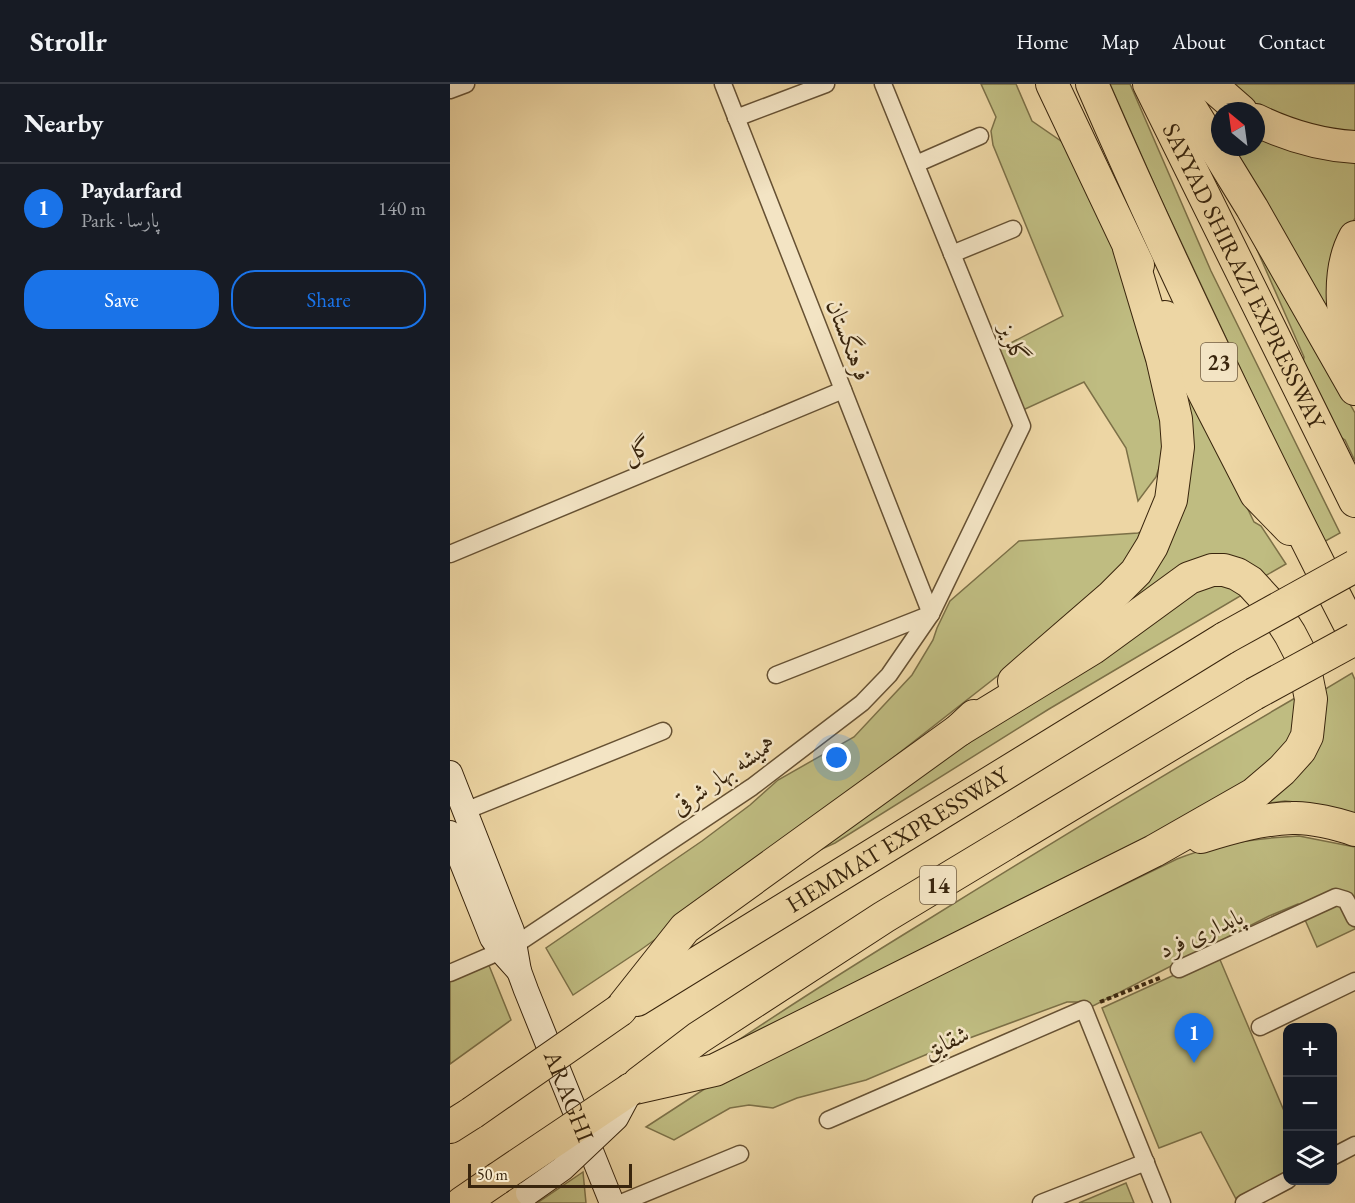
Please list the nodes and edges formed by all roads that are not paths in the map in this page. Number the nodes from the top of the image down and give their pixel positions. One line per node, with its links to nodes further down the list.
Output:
1 (466, 84): 10 (street)
2 (723, 84): 12 (street, فرهنگستان)
3 (826, 84): 12 (street)
4 (883, 84): 16 (street, گلریز)
5 (1052, 84): 19 (highway)
6 (1092, 84): 25 (highway, 23)
7 (1149, 84): 24 (highway, SAYYAD SHIRAZI EXPRESSWAY / 23)
8 (1176, 84): 22 (highway)
9 (1210, 84): 11 (highway)
10 (450, 90)
11 (1231, 102)
12 (736, 118): 23 (street, فرهنگستان)
13 (1265, 124): 15 (highway)
14 (980, 136): 16 (street)
15 (1355, 147)
16 (916, 164): 20 (street, گلریز)
17 (1013, 229): 20 (street)
18 (1355, 237): 21 (highway)
19 (1129, 248): 25 (highway); 31 (highway)
20 (952, 254): 28 (street, گلریز)
21 (1355, 371)
22 (1355, 388)
23 (843, 390): 26 (street, گل); 28 (street, فرهنگستان)
24 (1355, 501)
25 (1311, 551): 29 (highway, 23)
26 (450, 554)
27 (1355, 566): 43 (highway, HEMMAT EXPRESSWAY / 14, bridge)
28 (931, 614): 30 (street); 39 (street, همیشه بهار شرقی)
29 (1355, 637): 45 (highway, 14, bridge)
30 (776, 675)
31 (959, 730): 37 (highway); 43 (highway)
32 (663, 731): 34 (street)
33 (450, 773): 34 (main road)
34 (465, 811): 39 (main road)
35 (1355, 830): 37 (highway)
36 (450, 833): 39 (main road)
37 (1154, 851): 45 (highway)
38 (1355, 918): 40 (street, پایداری فرد)
39 (508, 948): 41 (street, همیشه بهار شرقی); 55 (main road, ARAGHI)
40 (1179, 969)
41 (450, 973)
42 (1355, 981): 44 (street)
43 (621, 1010): 46 (highway, HEMMAT EXPRESSWAY / 14, bridge)
44 (1260, 1027)
45 (631, 1089): 53 (highway, 14, bridge)
46 (461, 1120)
47 (828, 1120): 51 (street, شقایق)
48 (1355, 1145): 50 (street)
49 (740, 1154): 56 (street)
50 (1337, 1154)
51 (1146, 1162): 57 (street); 58 (street)
52 (1283, 1182): 59 (street)
53 (513, 1192): 54 (highway, 14)
54 (462, 1203)
55 (612, 1203)
56 (621, 1203)
57 (1041, 1203)
58 (1162, 1203)
59 (1244, 1203)

